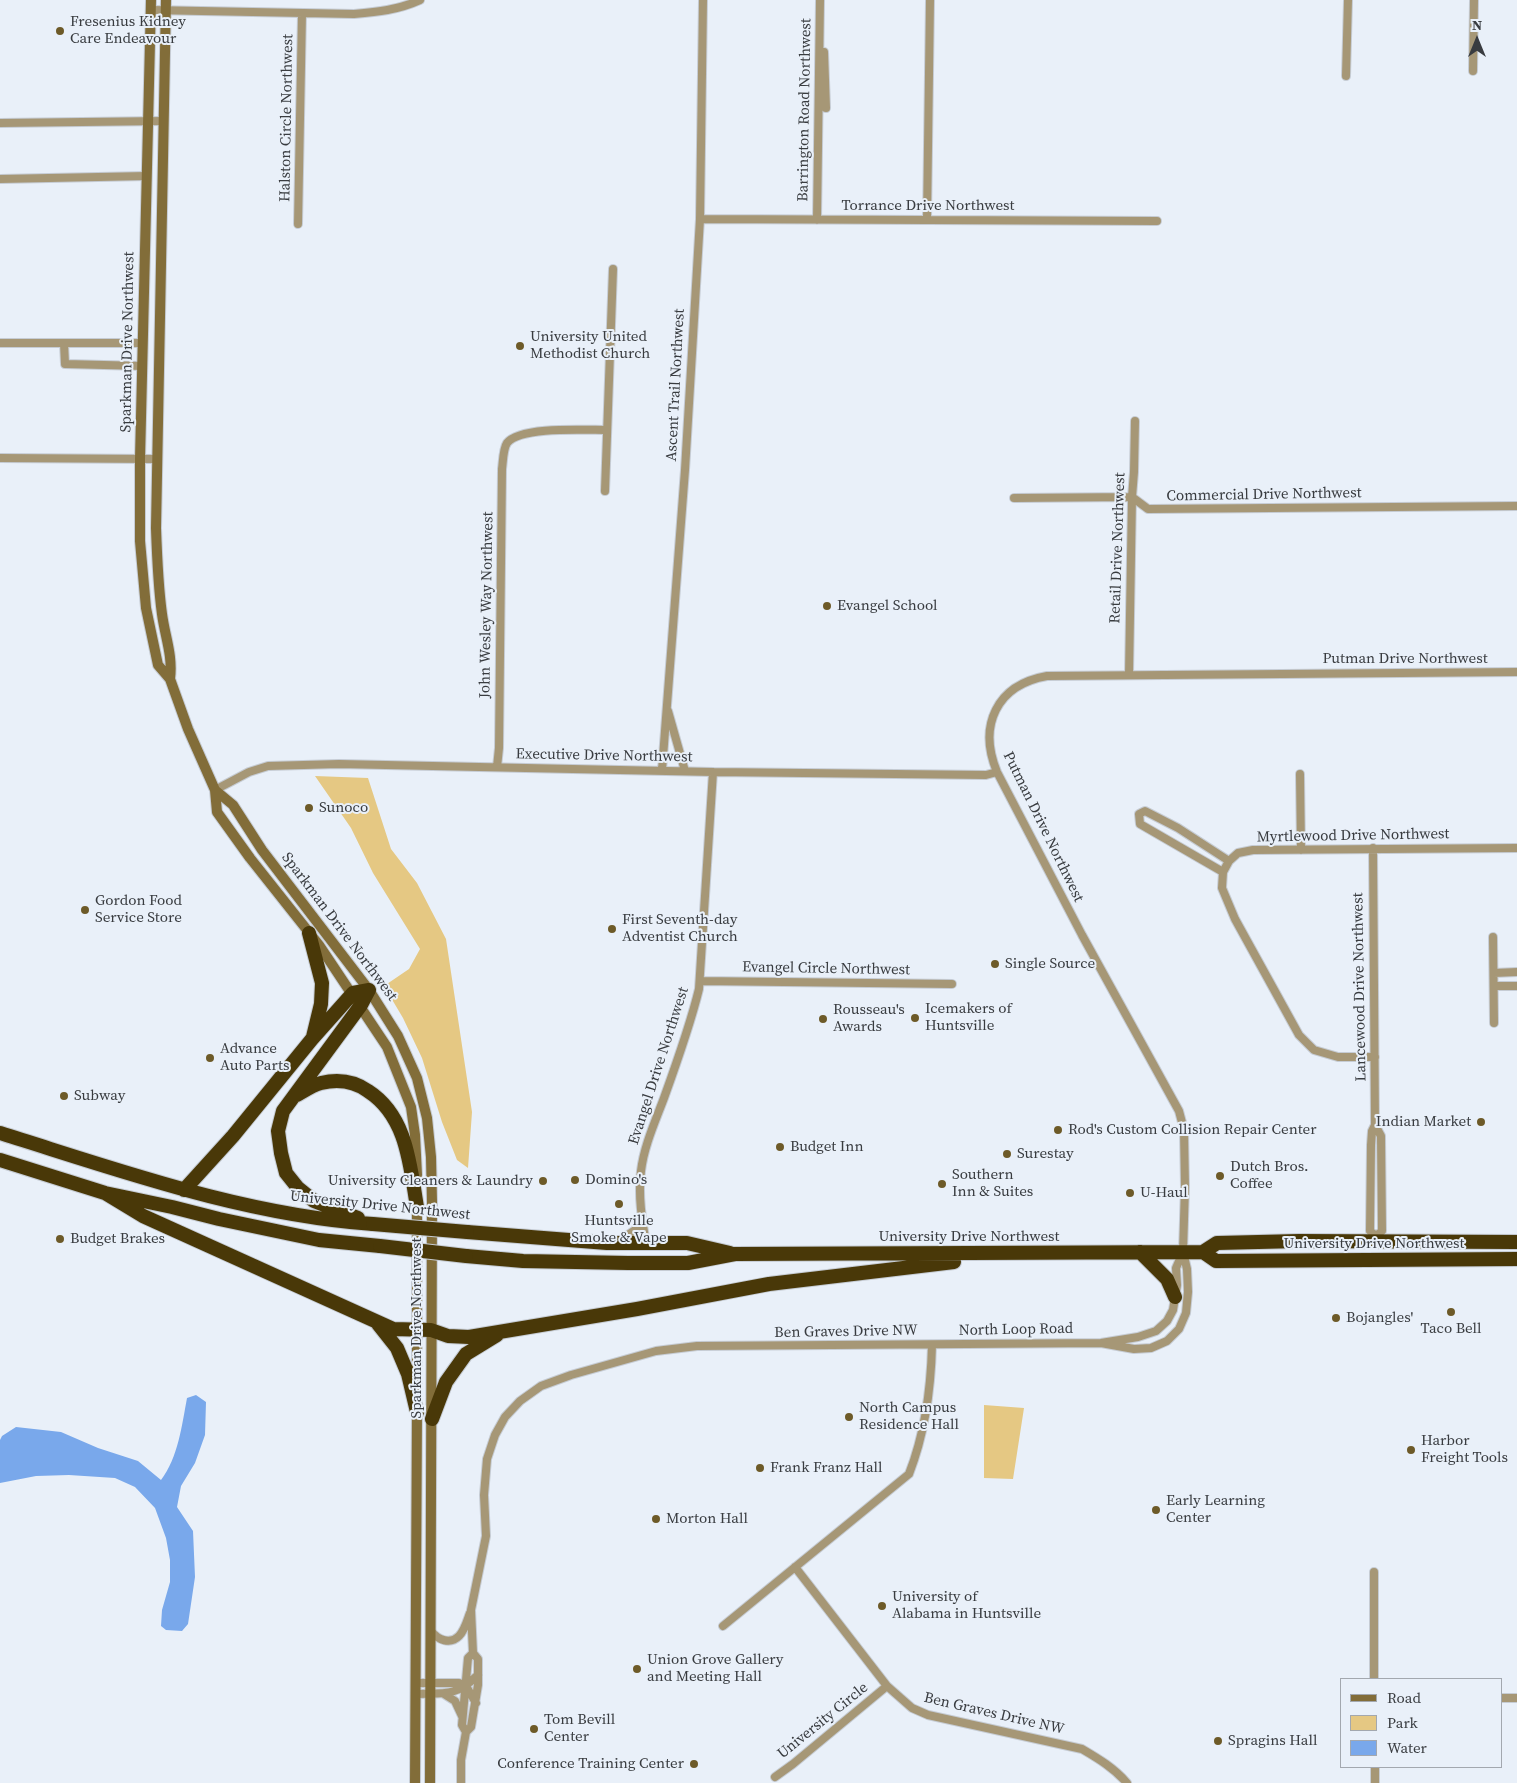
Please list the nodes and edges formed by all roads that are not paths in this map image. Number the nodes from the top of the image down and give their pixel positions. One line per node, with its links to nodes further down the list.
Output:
1 (420, 0): 9 (street)
2 (703, 0): 18 (street, Ascent Trail Northwest)
3 (821, 0): 12 (street); 19 (street, Barrington Road Northwest)
4 (930, 0): 20 (street)
5 (1348, 0): 11 (street)
6 (1474, 0): 10 (street)
7 (151, 5): 8 (street); 13 (main road, Sparkman Drive Northwest)
8 (166, 5): 9 (street); 14 (main road, Sparkman Drive Northwest)
9 (302, 13): 22 (street, Halston Circle Northwest)
10 (1473, 72)
11 (1346, 76)
12 (826, 108)
13 (148, 121): 14 (street); 15 (street); 16 (main road, Sparkman Drive Northwest)
14 (164, 121): 32 (main road, Sparkman Drive Northwest)
15 (0, 123)
16 (147, 176): 17 (street); 26 (main road, Sparkman Drive Northwest)
17 (0, 179)
18 (700, 219): 19 (street, Torrance Drive Northwest); 40 (street, Ascent Trail Northwest)
19 (817, 220): 20 (street, Torrance Drive Northwest)
20 (927, 220): 21 (street, Torrance Drive Northwest)
21 (1157, 221)
22 (298, 224)
23 (613, 269): 29 (street)
24 (0, 343): 25 (street)
25 (64, 343): 26 (street); 27 (street)
26 (143, 343): 27 (main road, Sparkman Drive Northwest)
27 (143, 366): 31 (main road, Sparkman Drive Northwest)
28 (1135, 421): 34 (street, Retail Drive Northwest)
29 (606, 430): 33 (street); 41 (street, John Wesley Way Northwest)
30 (0, 458): 31 (street)
31 (140, 459): 32 (street); 39 (main road, Sparkman Drive Northwest)
32 (157, 459): 39 (main road, Sparkman Drive Northwest)
33 (605, 491)
34 (1132, 497): 35 (street); 36 (street, Commercial Drive Northwest); 38 (street, Retail Drive Northwest)
35 (1014, 498)
36 (1517, 506)
37 (1517, 672): 38 (street, Putman Drive Northwest)
38 (1129, 675): 45 (street, Putman Drive Northwest)
39 (170, 679): 47 (main road, Sparkman Drive Northwest)
40 (667, 706): 42 (street, Ascent Trail Northwest); 43 (street)
41 (497, 767): 42 (street, Executive Drive Northwest); 47 (street, Executive Drive Northwest)
42 (662, 770): 43 (street, Executive Drive Northwest)
43 (685, 771): 44 (street, Executive Drive Northwest)
44 (713, 772): 45 (street, Executive Drive Northwest); 57 (street, Evangel Drive Northwest)
45 (997, 772): 81 (street, Putman Drive Northwest)
46 (1300, 774): 50 (street)
47 (214, 790): 53 (main road, Sparkman Drive Northwest); 61 (main road, Sparkman Drive Northwest)
48 (1373, 848): 49 (street, Myrtlewood Drive Northwest); 50 (street, Myrtlewood Drive Northwest); 65 (street, Lancewood Drive Northwest)
49 (1517, 848)
50 (1301, 850): 51 (street, Myrtlewood Drive Northwest)
51 (1229, 861): 52 (street); 52 (street)
52 (1224, 872): 65 (street)
53 (309, 933): 62 (main road, Sparkman Drive Northwest); 64 (highway)
54 (1493, 937): 56 (street)
55 (1517, 972): 56 (street)
56 (1494, 973): 59 (street)
57 (700, 981): 58 (street, Evangel Circle Northwest); 73 (street, Evangel Drive Northwest)
58 (952, 984)
59 (1494, 986): 60 (street); 63 (street)
60 (1517, 986)
61 (369, 990): 62 (highway); 92 (main road, Sparkman Drive Northwest)
62 (357, 999): 64 (highway); 66 (highway); 72 (main road, Sparkman Drive Northwest)
63 (1494, 1023)
64 (312, 1039): 70 (highway)
65 (1375, 1057): 67 (street, Lancewood Drive Northwest)
66 (296, 1095): 72 (highway); 74 (highway)
67 (1375, 1125): 75 (street, Lancewood Drive Northwest); 75 (street, Lancewood Drive Northwest)
68 (0, 1133): 70 (highway, University Drive Northwest)
69 (0, 1160): 71 (highway, University Drive Northwest)
70 (184, 1190): 74 (highway, University Drive Northwest)
71 (105, 1193): 88 (highway, University Drive Northwest, bridge); 90 (highway)
72 (417, 1206): 91 (main road, Sparkman Drive Northwest)
73 (642, 1218): 78 (street); 79 (street, Evangel Drive Northwest)
74 (373, 1224): 78 (highway, University Drive Northwest, bridge)
75 (1376, 1239): 76 (highway, University Drive Northwest); 82 (highway, University Drive Northwest); 87 (highway)
76 (1406, 1241): 77 (highway, University Drive Northwest); 85 (highway)
77 (1517, 1242)
78 (613, 1244): 79 (highway, University Drive Northwest)
79 (646, 1244): 84 (highway, University Drive Northwest); 88 (highway)
80 (1140, 1252): 81 (highway, University Drive Northwest); 83 (highway, University Drive Northwest); 89 (highway)
81 (1183, 1252): 82 (highway, University Drive Northwest); 89 (street, North Loop Road); 94 (street, North Loop Road)
82 (1203, 1252): 87 (highway, University Drive Northwest)
83 (1042, 1253): 84 (highway, University Drive Northwest); 93 (highway)
84 (736, 1254): 88 (highway, University Drive Northwest)
85 (1380, 1259): 86 (highway, University Drive Northwest); 87 (highway, University Drive Northwest)
86 (1517, 1259)
87 (1349, 1260)
88 (536, 1262)
89 (1175, 1297): 94 (street, North Loop Road)
90 (376, 1321): 91 (highway); 96 (highway)
91 (416, 1330): 92 (highway); 96 (main road, Sparkman Drive Northwest)
92 (431, 1330): 93 (highway); 97 (main road, Sparkman Drive Northwest)
93 (502, 1332): 97 (highway)
94 (1101, 1343): 95 (street, North Loop Road)
95 (932, 1345): 98 (street, Ben Graves Drive NW); 100 (street, Ben Graves Drive NW)
96 (417, 1412): 106 (main road, Sparkman Drive Northwest)
97 (432, 1419): 102 (main road, Sparkman Drive Northwest)
98 (795, 1567): 101 (street); 108 (street, Ben Graves Drive NW)
99 (1374, 1572): 105 (street)
100 (471, 1610): 102 (street); 103 (street, Ben Graves Drive NW)
101 (723, 1626)
102 (431, 1631): 109 (main road, Sparkman Drive Northwest)
103 (473, 1653): 104 (street, Ben Graves Drive NW); 107 (street, Ben Graves Drive NW)
104 (478, 1675): 107 (street); 114 (street, Ben Graves Drive NW)
105 (1374, 1678)
106 (416, 1683): 109 (street); 110 (main road, Sparkman Drive Northwest)
107 (466, 1686): 109 (street); 111 (street); 114 (street); 115 (street, Ben Graves Drive NW)
108 (888, 1686): 118 (street, University Circle); 122 (street, Ben Graves Drive NW)
109 (430, 1688): 110 (street); 111 (street); 120 (main road, Sparkman Drive Northwest)
110 (415, 1694): 119 (main road, Sparkman Drive Northwest)
111 (444, 1694): 115 (street)
112 (1502, 1698): 113 (street)
113 (1517, 1698)
114 (476, 1703): 116 (street, Ben Graves Drive NW)
115 (463, 1719): 116 (street, Ben Graves Drive NW)
116 (466, 1732): 121 (street, Ben Graves Drive NW)
117 (1375, 1768): 123 (street)
118 (775, 1777)
119 (415, 1783)
120 (430, 1783)
121 (461, 1783)
122 (1127, 1783)
123 (1374, 1783)

